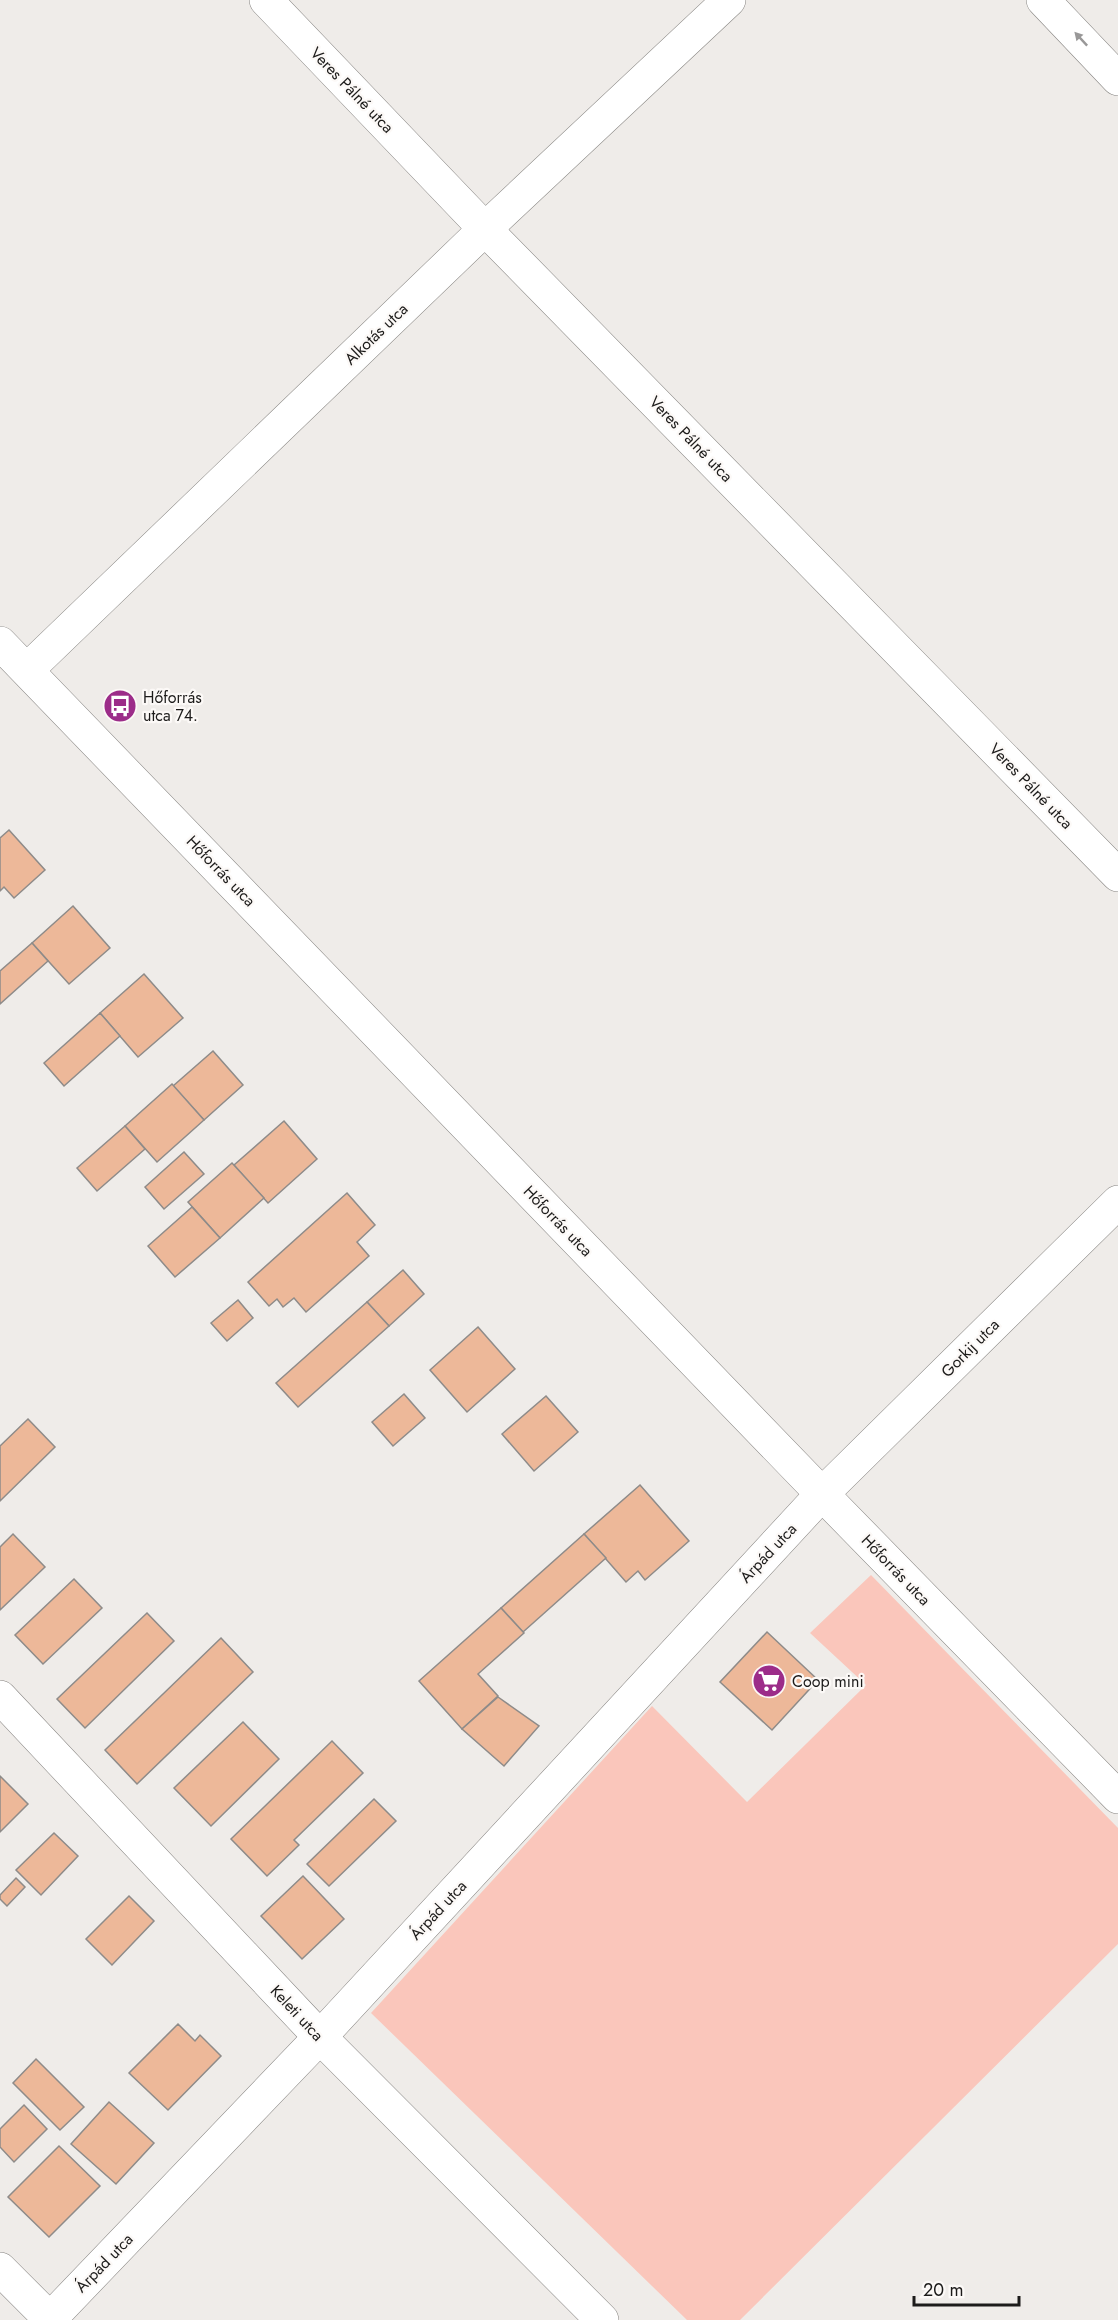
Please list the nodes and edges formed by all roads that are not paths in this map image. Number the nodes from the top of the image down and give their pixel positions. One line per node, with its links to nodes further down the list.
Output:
1 (266, 0): 5 (street, Veres Pálné utca)
2 (729, 0): 5 (street, Alkotás utca)
3 (1043, 0): 4 (street, one-way to 3)
4 (1118, 79)
5 (485, 229): 7 (street, Alkotás utca); 8 (street, Veres Pálné utca)
6 (0, 643): 7 (street, Hőforrás utca)
7 (27, 670): 10 (street, Hőforrás utca)
8 (1118, 874)
9 (1118, 1203): 10 (street, Gorkij utca)
10 (822, 1494): 12 (street, Hőforrás utca); 13 (street, Árpád utca)
11 (0, 1697): 13 (street, Keleti utca)
12 (1118, 1797)
13 (320, 2037): 15 (street, Árpád utca); 16 (street, Keleti utca)
14 (0, 2268): 15 (street)
15 (50, 2320)
16 (602, 2320)

